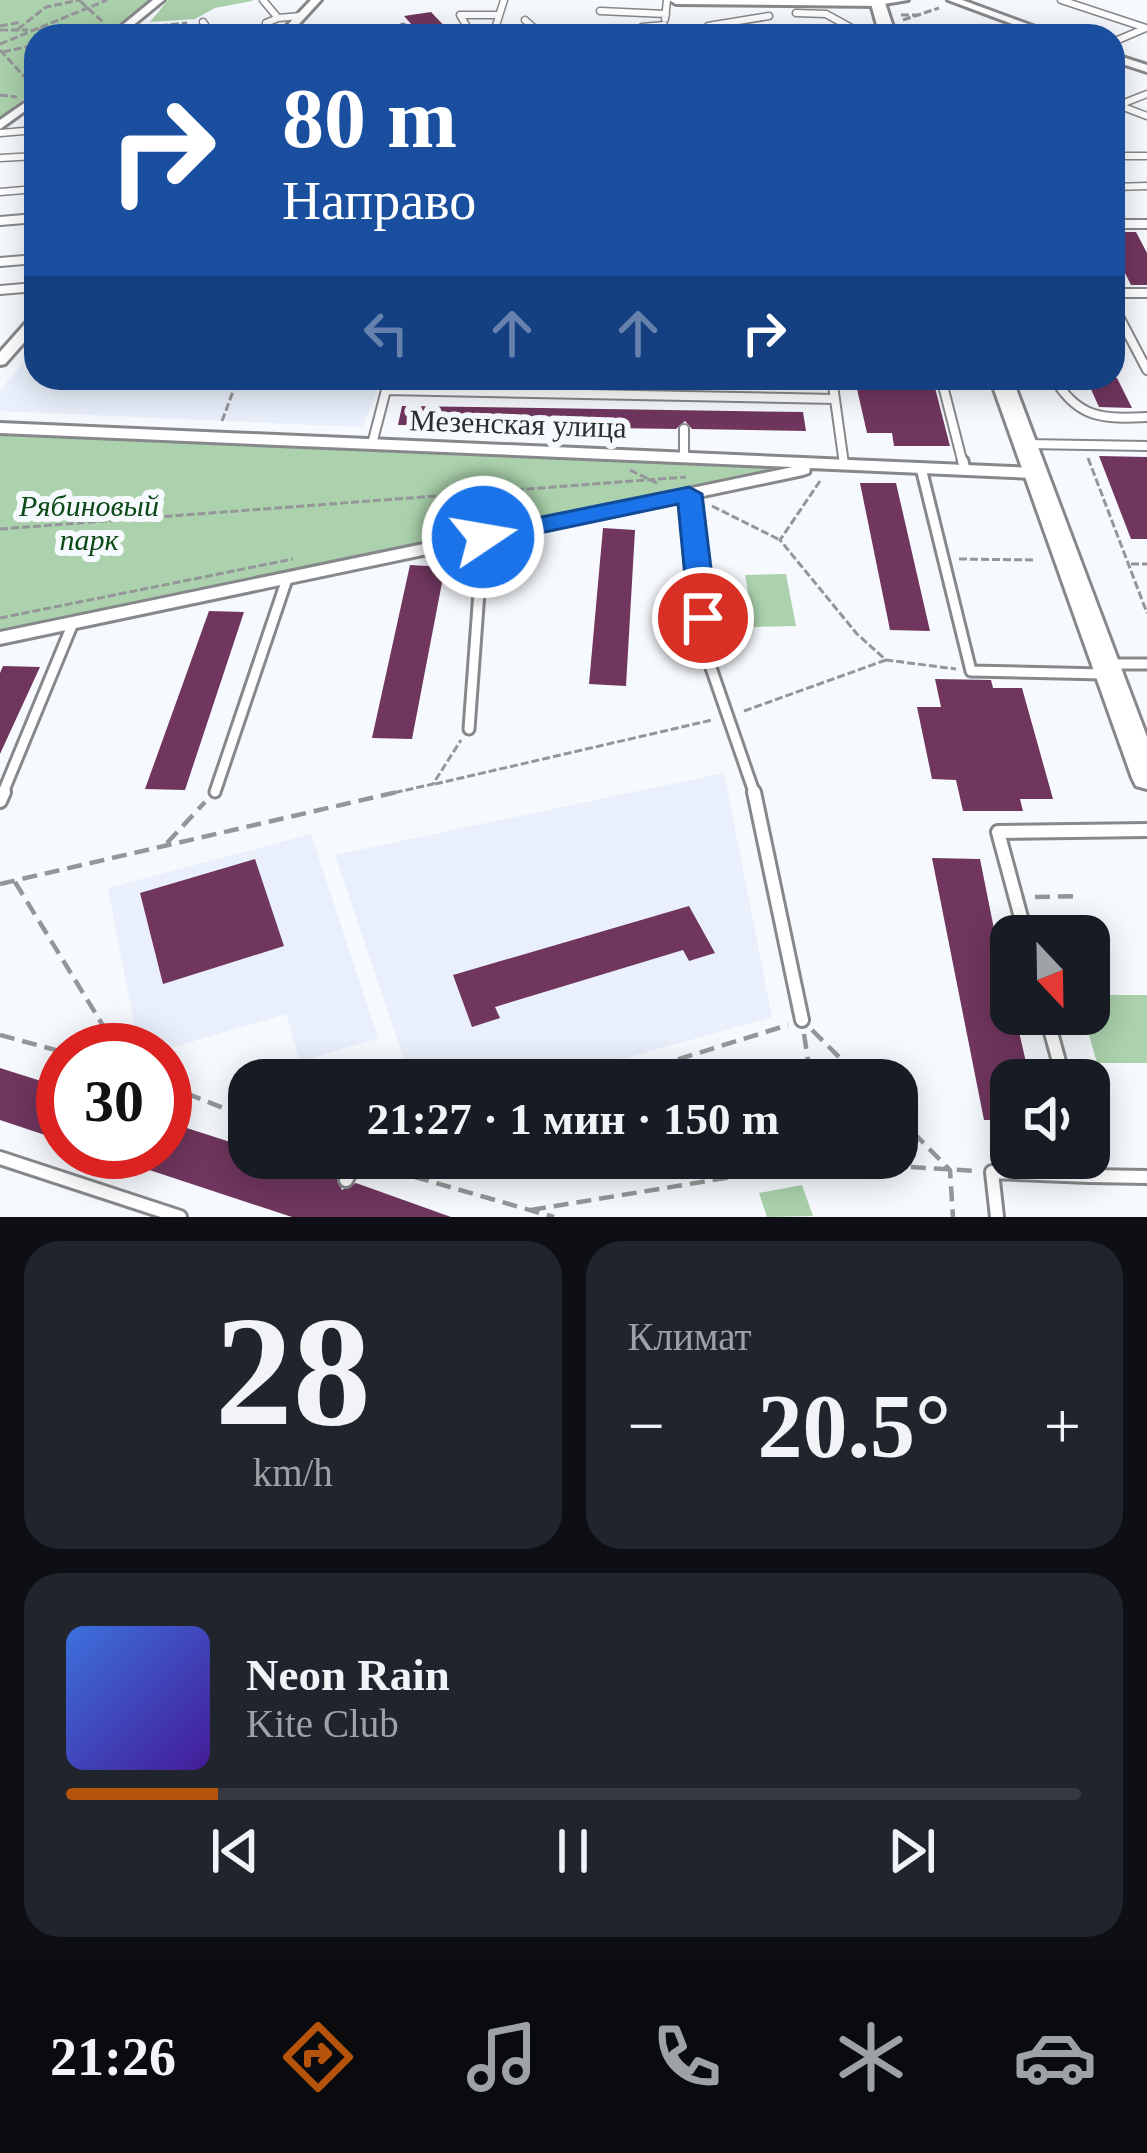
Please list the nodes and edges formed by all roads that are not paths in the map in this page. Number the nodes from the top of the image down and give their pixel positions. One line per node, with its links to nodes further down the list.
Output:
1 (159, 0): 18 (street)
2 (263, 0): 16 (lane)
3 (316, 0): 14 (street)
4 (505, 0): 13 (lane)
5 (672, 0): 9 (street); 12 (lane)
6 (903, 0): 9 (street)
7 (1060, 0): 28 (lane)
8 (955, 1): 27 (street)
9 (882, 5)
10 (600, 11): 12 (lane)
11 (796, 13): 26 (lane)
12 (666, 14): 24 (lane)
13 (500, 15): 21 (lane); 22 (lane)
14 (301, 16): 16 (lane); 20 (street)
15 (770, 16): 25 (lane)
16 (278, 18): 19 (lane)
17 (526, 20): 23 (lane)
18 (124, 24)
19 (266, 24)
20 (293, 24)
21 (465, 24)
22 (497, 24)
23 (530, 24)
24 (665, 24)
25 (720, 24)
26 (849, 24)
27 (1021, 24)
28 (1125, 37)
29 (24, 105): 30 (street)
30 (0, 129)
31 (1125, 333): 34 (lane)
32 (24, 334): 33 (street)
33 (0, 361)
34 (1147, 370)
35 (834, 390): 40 (lane)
36 (944, 390): 51 (lane)
37 (1005, 390): 46 (main road)
38 (1060, 390): 42 (lane)
39 (683, 396): 40 (lane); 41 (lane); 45 (lane)
40 (835, 399): 49 (lane)
41 (683, 411)
42 (1147, 417)
43 (0, 428): 45 (street, Мезенская улица)
44 (684, 429): 48 (lane)
45 (372, 444): 48 (street, Мезенская улица)
46 (1024, 444): 47 (lane); 52 (main road)
47 (1147, 446)
48 (684, 458): 49 (street, Мезенская улица)
49 (838, 464): 50 (street, Мезенская улица); 53 (street)
50 (921, 468): 51 (street, Мезенская улица); 59 (lane)
51 (965, 470): 52 (street, Мезенская улица)
52 (1034, 473): 59 (main road)
53 (689, 494): 54 (street); 66 (lane)
54 (483, 537): 55 (street); 60 (lane)
55 (287, 579): 56 (street); 62 (lane)
56 (73, 623): 57 (street); 63 (lane)
57 (0, 638)
58 (1147, 664): 59 (lane)
59 (1107, 669): 61 (main road)
60 (469, 729)
61 (1147, 778)
62 (215, 792)
63 (0, 802)
64 (1147, 830): 65 (lane)
65 (1021, 915)
66 (802, 1020)
67 (0, 1159): 71 (lane)
68 (1110, 1176): 69 (lane)
69 (1147, 1177)
70 (993, 1179): 72 (lane)
71 (180, 1217)
72 (997, 1217)

